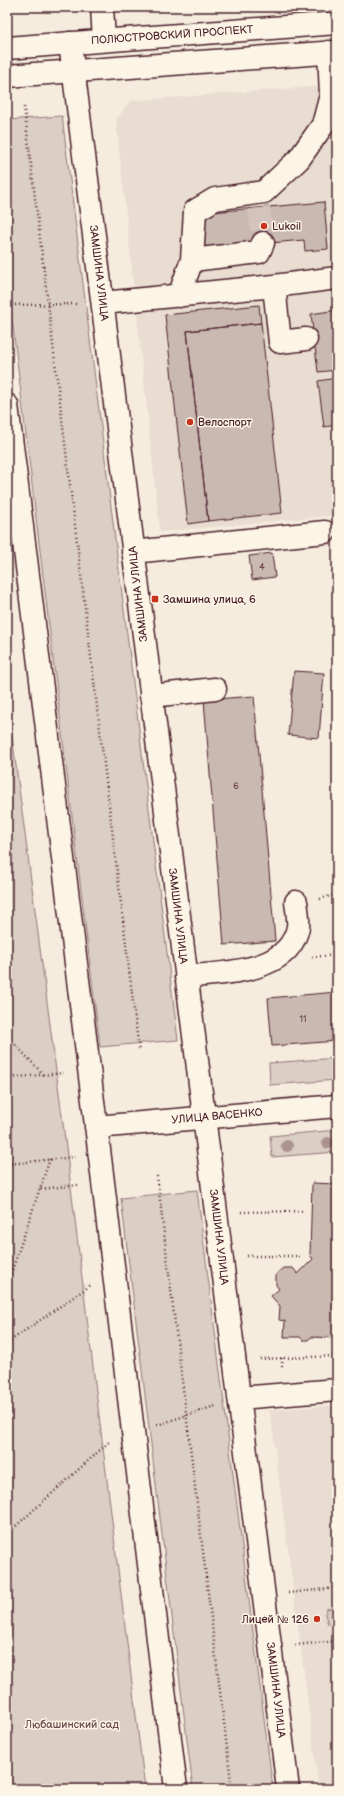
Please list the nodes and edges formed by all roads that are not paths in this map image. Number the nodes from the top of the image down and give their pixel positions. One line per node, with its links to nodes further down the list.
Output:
1 (102, 7): 3 (street)
2 (337, 23): 3 (street, ПОЛЮСТРОВСКИЙ ПРОСПЕКТ)
3 (104, 40): 4 (street, ПОЛЮСТРОВСКИЙ ПРОСПЕКТ)
4 (70, 43): 5 (street, ПОЛЮСТРОВСКИЙ ПРОСПЕКТ); 7 (street, ЗАМШИНА УЛИЦА)
5 (7, 48)
6 (333, 52): 7 (street); 10 (street)
7 (73, 72): 8 (street); 14 (street, ЗАМШИНА УЛИЦА)
8 (7, 76)
9 (263, 243): 10 (street)
10 (192, 260): 13 (street)
11 (337, 278): 12 (street)
12 (274, 286): 13 (street); 15 (street)
13 (179, 296): 14 (street)
14 (102, 303): 18 (street, ЗАМШИНА УЛИЦА)
15 (306, 338)
16 (7, 405): 25 (street)
17 (325, 532): 18 (street)
18 (133, 552): 20 (street, ЗАМШИНА УЛИЦА)
19 (215, 689): 20 (street)
20 (151, 696): 22 (street, ЗАМШИНА УЛИЦА)
21 (296, 902): 22 (street)
22 (186, 976): 24 (street, ЗАМШИНА УЛИЦА)
23 (337, 1106): 24 (street, УЛИЦА ВАСЕНКО)
24 (204, 1118): 25 (street, УЛИЦА ВАСЕНКО); 27 (street, ЗАМШИНА УЛИЦА)
25 (96, 1127): 28 (street)
26 (337, 1390): 27 (street)
27 (239, 1398): 29 (street, ЗАМШИНА УЛИЦА)
28 (176, 1789)
29 (288, 1789)

